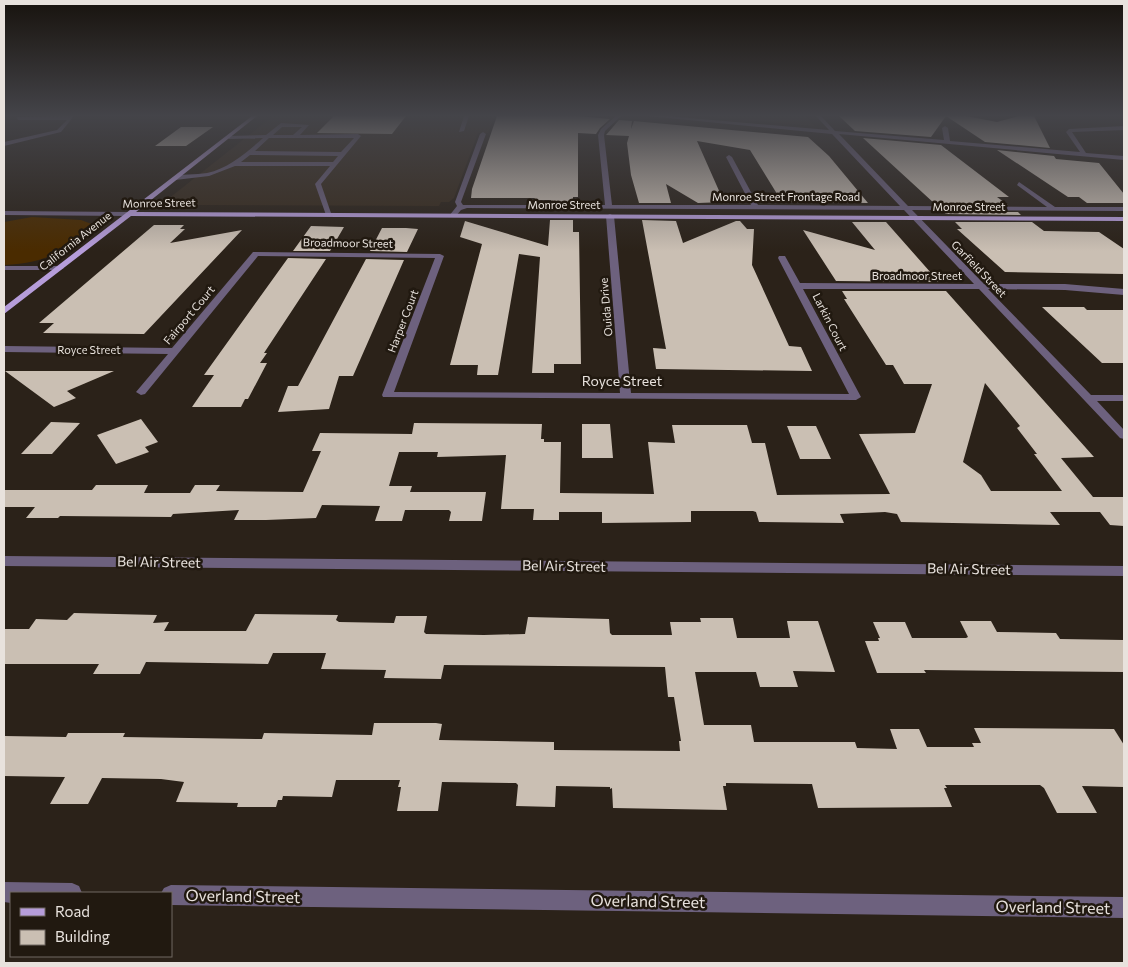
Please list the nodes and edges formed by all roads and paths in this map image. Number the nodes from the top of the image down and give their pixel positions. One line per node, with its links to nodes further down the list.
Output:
1 (197, 161): 10 (main road, California Avenue)
2 (239, 161): 8 (street)
3 (338, 161): 9 (street)
4 (473, 161): 12 (street)
5 (605, 161): 13 (street)
6 (732, 161): 14 (street)
7 (860, 161): 15 (street, Garfield Street)
8 (236, 164): 9 (street); 10 (street)
9 (335, 164): 21 (street)
10 (175, 178): 20 (main road, California Avenue)
11 (1019, 184): 16 (street)
12 (461, 206): 13 (street, Monroe Street Frontage Road); 22 (street)
13 (609, 207): 14 (street, Monroe Street Frontage Road)
14 (755, 207): 15 (street, Monroe Street Frontage Road)
15 (905, 208): 16 (street, Monroe Street Frontage Road); 24 (street, Garfield Street)
16 (1053, 208): 17 (street, Monroe Street Frontage Road)
17 (1124, 209)
18 (4, 213): 19 (street, Monroe Street)
19 (13, 213): 20 (street, Monroe Street); 25 (street)
20 (129, 214): 21 (main road, Monroe Street); 31 (main road, California Avenue)
21 (330, 215): 22 (main road, Monroe Street)
22 (453, 216): 23 (main road, Monroe Street)
23 (610, 216): 24 (main road, Monroe Street); 40 (street, Ouida Drive)
24 (914, 217): 26 (main road, Monroe Street); 33 (street, Garfield Street)
25 (4, 219)
26 (1124, 219)
27 (256, 254): 28 (street, Broadmoor Street); 37 (street, Fairport Court)
28 (440, 256): 39 (street, Harper Court)
29 (782, 258): 32 (street, Larkin Court)
30 (4, 268): 31 (street)
31 (60, 268): 35 (main road, California Avenue)
32 (799, 286): 33 (street, Broadmoor Street); 41 (street, Larkin Court)
33 (981, 287): 34 (street, Broadmoor Street); 42 (street, Garfield Street)
34 (1124, 292)
35 (4, 311)
36 (4, 349): 37 (street, Royce Street)
37 (174, 351): 38 (street, Fairport Court)
38 (141, 392)
39 (387, 395): 40 (street, Royce Street)
40 (626, 396): 41 (street, Royce Street)
41 (856, 397)
42 (1087, 398): 43 (street); 44 (street, Garfield Street)
43 (1124, 398)
44 (1124, 436)
45 (4, 561): 46 (street, Bel Air Street)
46 (1124, 571)
47 (172, 895): 48 (street, Overland Street)
48 (1124, 908)

